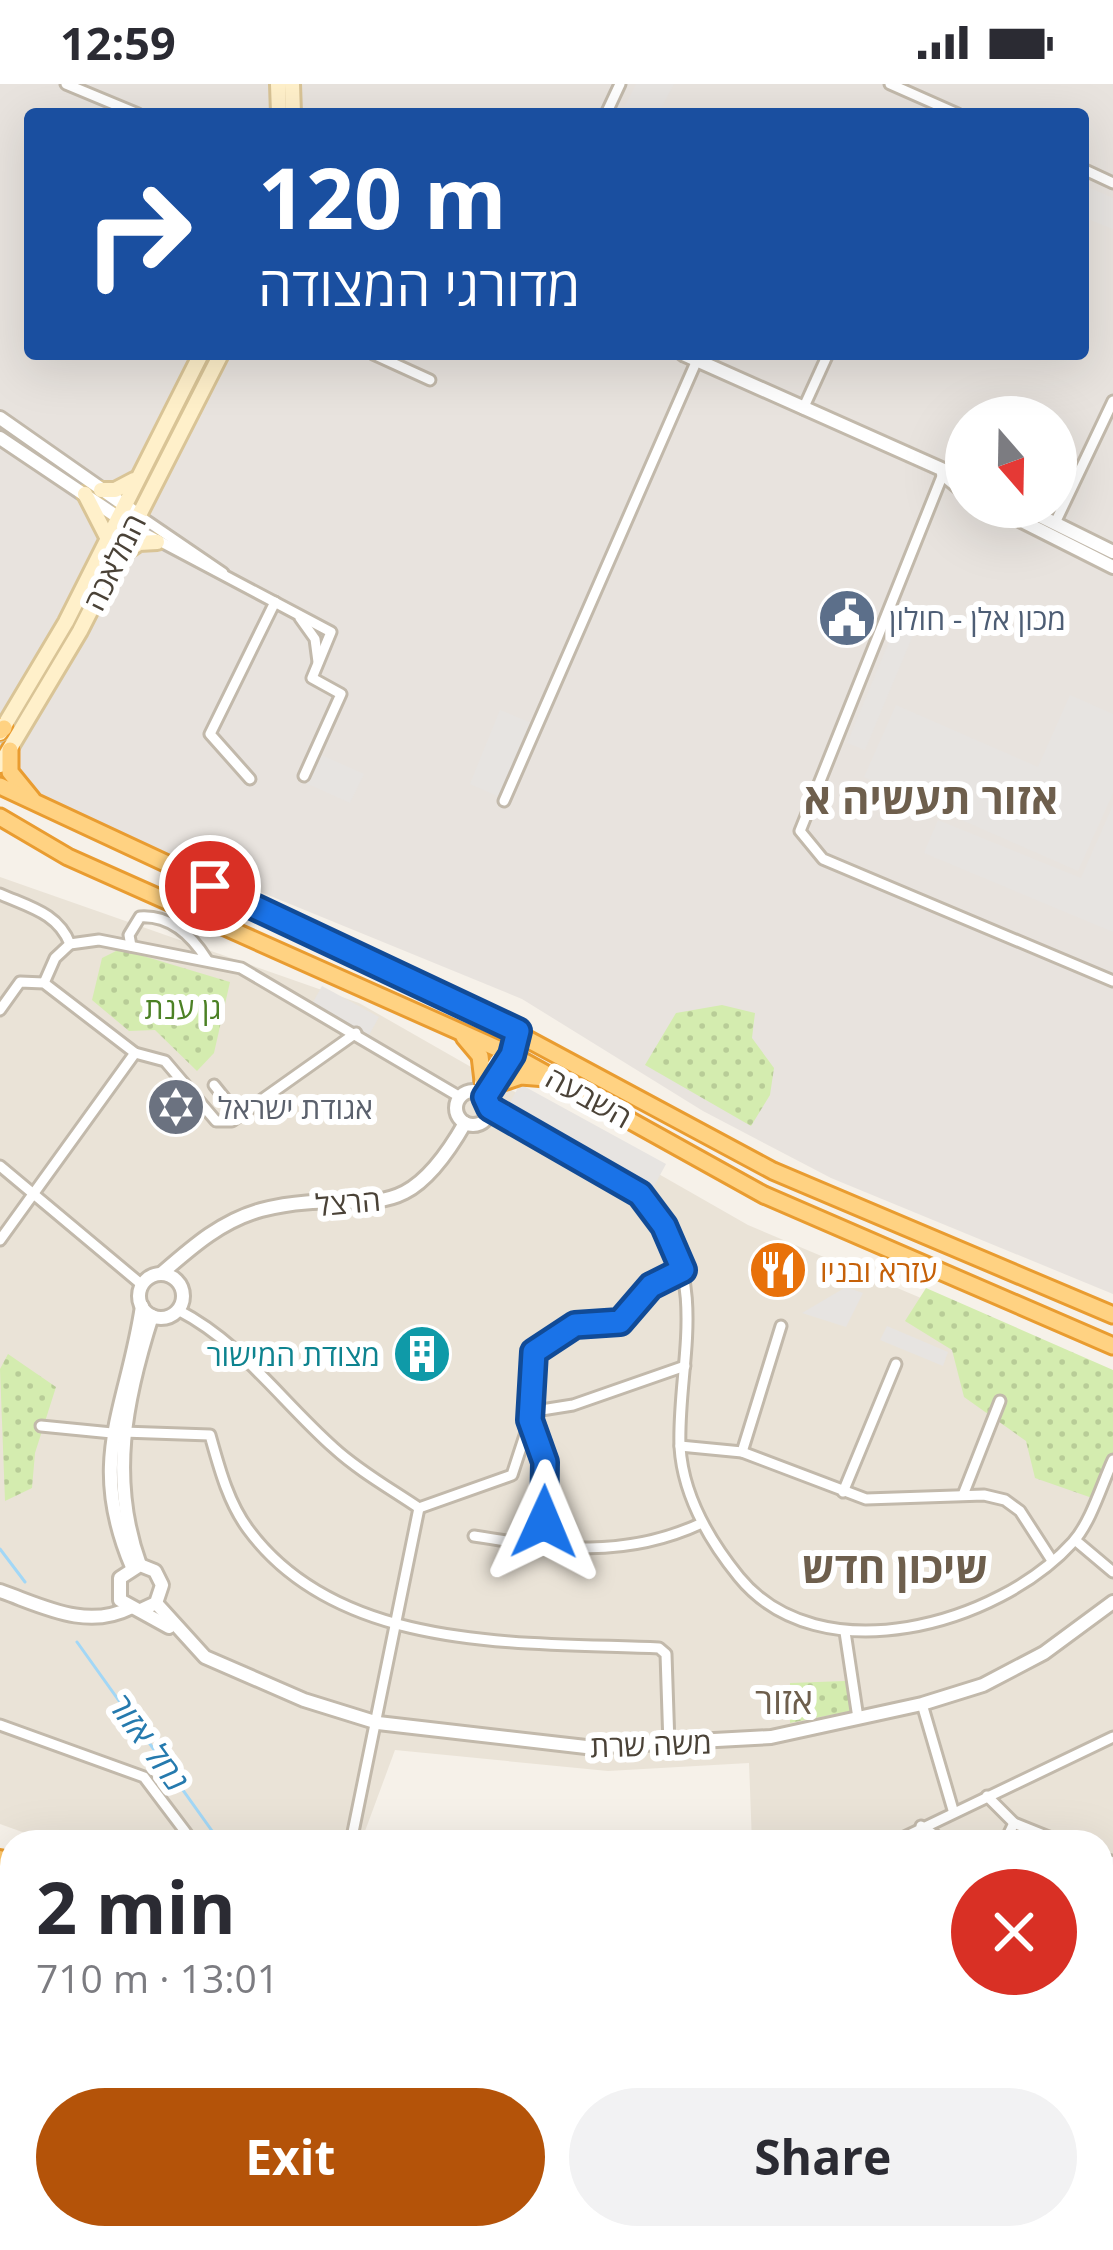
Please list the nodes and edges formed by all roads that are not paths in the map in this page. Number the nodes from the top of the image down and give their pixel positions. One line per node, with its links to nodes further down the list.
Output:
1 (66, 84): 3 (street)
2 (890, 84): 4 (street)
3 (124, 108)
4 (935, 108)
5 (197, 360): 17 (main road, המלאכה)
6 (217, 360): 22 (main road, המלאכה)
7 (386, 360): 11 (street)
8 (689, 360): 40 (street)
9 (696, 360): 13 (street)
10 (825, 360): 13 (street)
11 (430, 380)
12 (1113, 401): 18 (street)
13 (803, 410): 16 (street)
14 (0, 418): 19 (street)
15 (0, 437): 20 (street)
16 (943, 475): 47 (street)
17 (138, 477): 19 (main road); 21 (main road, המלאכה)
18 (1077, 477)
19 (101, 490): 21 (street)
20 (85, 494): 21 (street); 25 (main road)
21 (120, 510): 22 (street); 25 (main road, המלאכה)
22 (134, 520): 26 (street); 28 (main road, המלאכה); 30 (street)
23 (1036, 528): 29 (street)
24 (1065, 528): 27 (street)
25 (107, 537): 34 (main road, המלאכה)
26 (157, 542): 28 (main road); 30 (street)
27 (1113, 552)
28 (116, 559): 35 (main road, המלאכה)
29 (1113, 567)
30 (227, 576): 31 (street)
31 (275, 602): 32 (street); 38 (street)
32 (297, 614): 33 (street); 33 (street)
33 (318, 664): 37 (street)
34 (1, 730)
35 (10, 750): 36 (main road, המלאכה); 41 (highway)
36 (0, 765)
37 (304, 776)
38 (250, 779)
39 (0, 786): 41 (highway, השבעה)
40 (504, 802)
41 (38, 806): 51 (highway, השבעה)
42 (0, 818): 50 (highway, השבעה)
43 (0, 894): 44 (street)
44 (70, 944): 45 (street); 48 (street)
45 (131, 946): 46 (street); 46 (street)
46 (207, 960): 52 (street)
47 (1113, 981)
48 (44, 983): 49 (street); 54 (street)
49 (0, 1010)
50 (436, 1019): 53 (highway, השבעה); 57 (highway)
51 (518, 1031): 53 (street); 71 (highway, השבעה)
52 (356, 1033): 58 (street); 59 (street)
53 (506, 1052): 55 (highway, השבעה); 57 (street)
54 (135, 1053): 59 (street); 64 (street)
55 (566, 1084): 57 (highway); 73 (highway, השבעה)
56 (214, 1085): 59 (street)
57 (485, 1093): 58 (street); 60 (street); 61 (street)
58 (460, 1097): 62 (street)
59 (238, 1117)
60 (482, 1123): 61 (street); 62 (street)
61 (507, 1123): 66 (street)
62 (465, 1124): 67 (street, הרצל)
63 (0, 1166): 64 (street)
64 (32, 1190): 65 (street); 68 (street)
65 (0, 1240)
66 (683, 1270): 75 (street); 77 (street)
67 (167, 1276): 68 (street); 69 (street)
68 (141, 1284): 70 (street)
69 (178, 1310): 70 (street); 85 (street)
70 (147, 1311): 79 (street)
71 (1113, 1315)
72 (781, 1326): 81 (street)
73 (1113, 1346)
74 (896, 1364): 83 (street)
75 (685, 1366): 77 (street); 80 (street)
76 (1000, 1401): 84 (street)
77 (530, 1416): 85 (street); 89 (street)
78 (41, 1426): 79 (street)
79 (117, 1433): 91 (street); 97 (street)
80 (680, 1446): 81 (street); 86 (street)
81 (742, 1452): 83 (street)
82 (1113, 1460): 88 (street)
83 (843, 1492): 84 (street)
84 (963, 1496): 90 (street)
85 (419, 1508): 97 (street)
86 (702, 1523): 89 (street); 98 (street)
87 (474, 1536): 89 (street)
88 (1075, 1540): 90 (street); 92 (street)
89 (540, 1546)
90 (1051, 1559): 98 (street)
91 (136, 1566): 95 (street, משה שרת); 96 (street)
92 (1113, 1572)
93 (0, 1591): 96 (street)
94 (1113, 1602): 100 (street, משה שרת)
95 (156, 1603): 96 (street); 99 (street, משה שרת)
96 (130, 1606): 99 (street, משה שרת)
97 (399, 1625): 102 (street); 105 (street)
98 (844, 1632): 101 (street)
99 (181, 1634): 102 (street, משה שרת)
100 (922, 1704): 101 (street, משה שרת); 107 (street)
101 (858, 1718): 105 (street, משה שרת)
102 (378, 1723): 105 (street, משה שרת); 111 (street)
103 (0, 1725): 110 (street)
104 (1113, 1737): 106 (street)
105 (669, 1747)
106 (987, 1796): 107 (street); 108 (street)
107 (953, 1810): 109 (street)
108 (1014, 1823): 114 (street); 115 (street)
109 (922, 1826): 112 (street); 113 (street)
110 (184, 1830)
111 (354, 1830)
112 (915, 1830)
113 (928, 1830)
114 (1011, 1830)
115 (1031, 1830)

